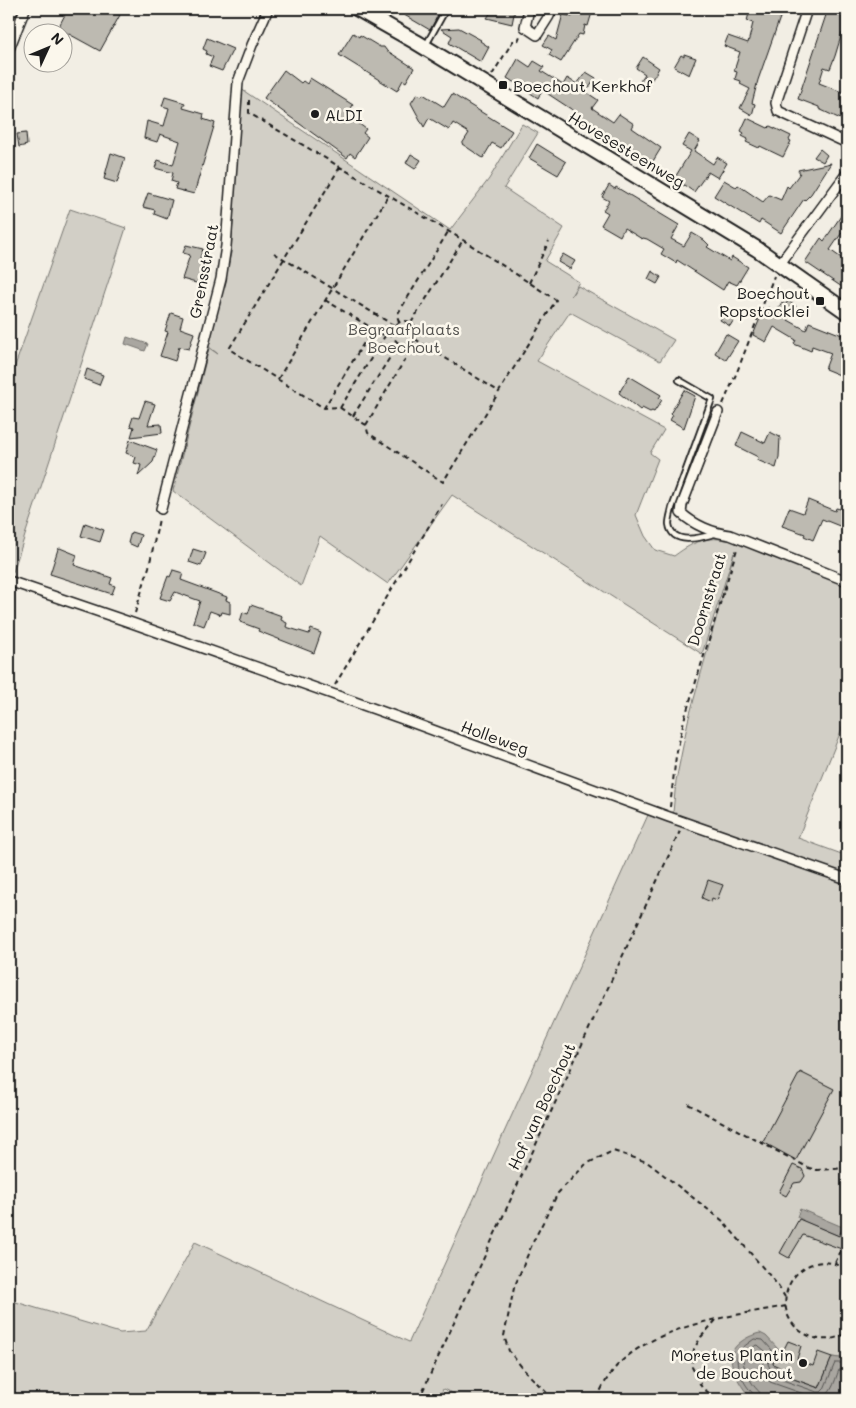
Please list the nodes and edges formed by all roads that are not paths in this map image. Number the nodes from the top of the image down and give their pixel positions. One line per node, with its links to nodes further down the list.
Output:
1 (25, 9): 9 (street)
2 (268, 9): 16 (street, Grensstraat)
3 (358, 9): 8 (street, Hovesesteenweg)
4 (446, 9): 8 (lane)
5 (529, 9): 6 (street)
6 (552, 9)
7 (807, 9): 10 (street)
8 (424, 47): 12 (street, Hovesesteenweg)
9 (9, 49)
10 (847, 143)
11 (847, 173): 12 (street)
12 (779, 265): 13 (street, Hovesesteenweg)
13 (847, 312)
14 (679, 380): 17 (lane)
15 (718, 412): 17 (street, Doornstraat)
16 (161, 510)
17 (715, 533): 19 (street, Doornstraat)
18 (9, 581): 20 (street, Holleweg)
19 (847, 581)
20 (847, 879)

